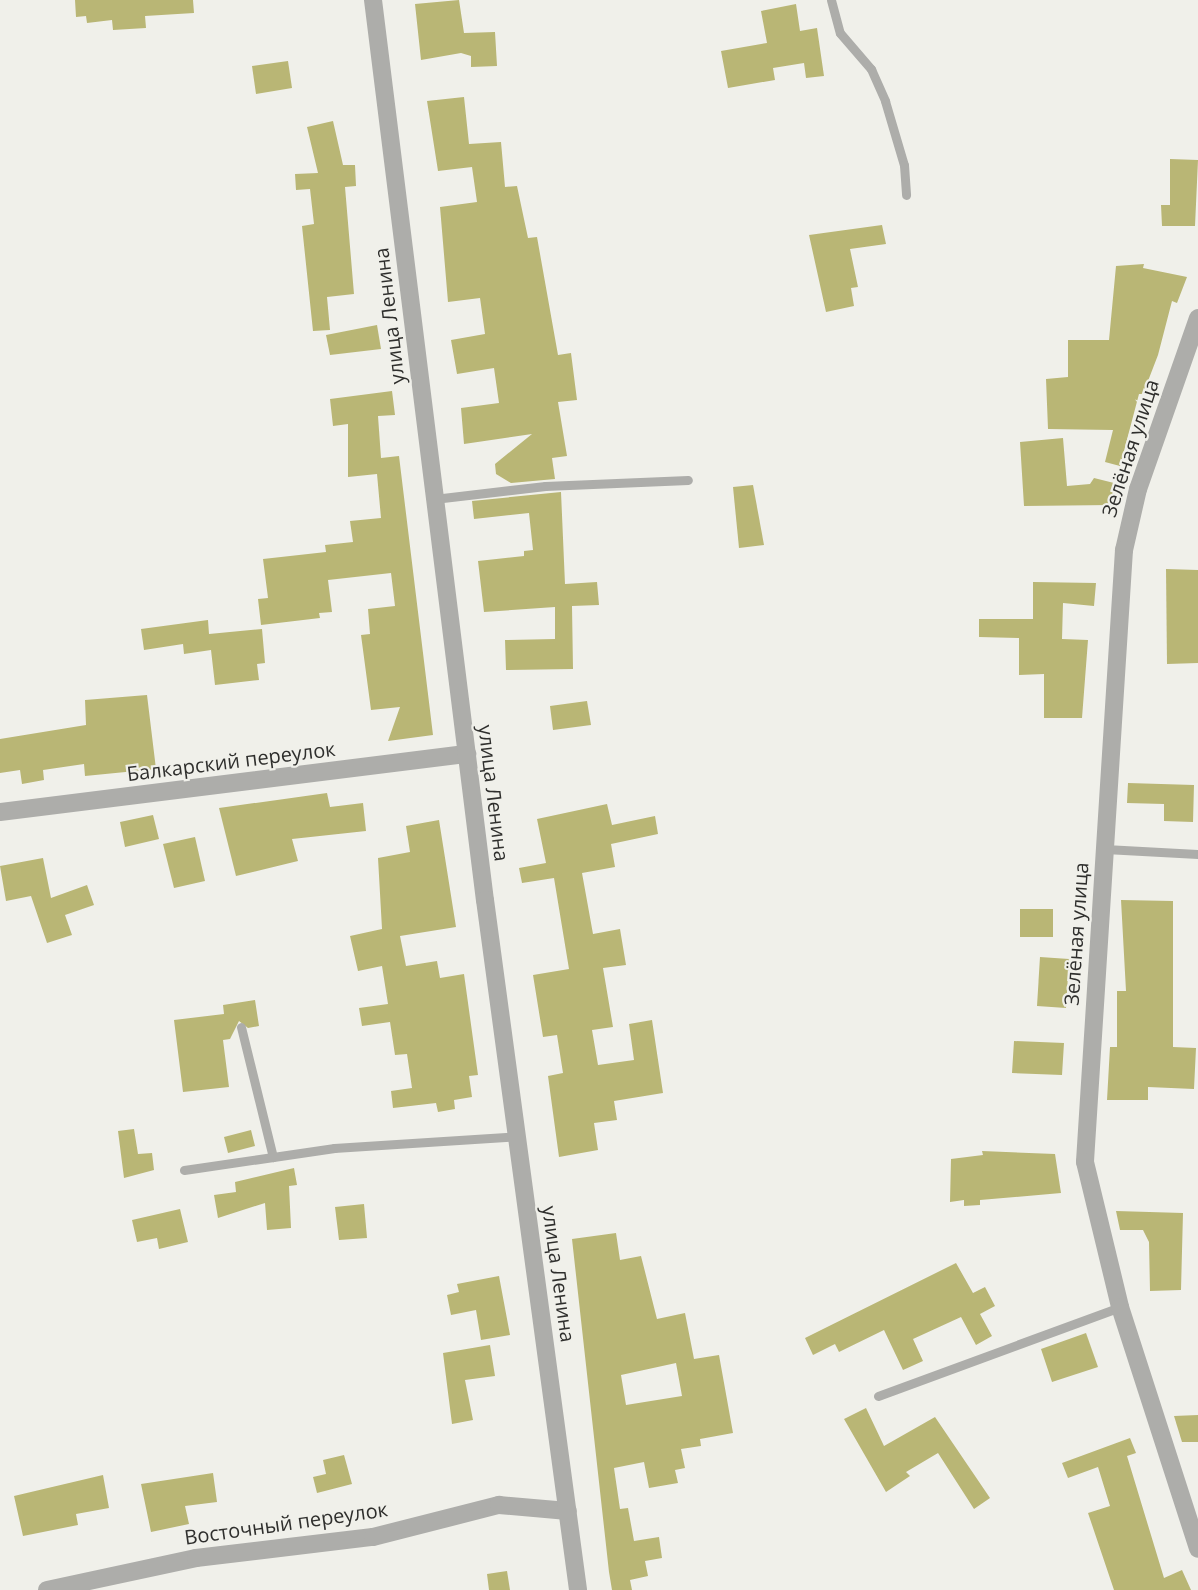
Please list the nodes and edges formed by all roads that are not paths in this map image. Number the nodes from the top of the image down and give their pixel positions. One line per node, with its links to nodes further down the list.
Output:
1 (373, 0): 6 (street, улица Ленина)
2 (831, 0): 3 (lane)
3 (906, 195)
4 (1198, 318): 9 (street, Зелёная улица)
5 (688, 480): 6 (lane)
6 (435, 500): 7 (street, улица Ленина)
7 (467, 754): 8 (street, Балкарский переулок); 12 (street, улица Ленина)
8 (0, 812)
9 (1105, 849): 10 (lane); 15 (street, Зелёная улица)
10 (1198, 854)
11 (241, 1027): 13 (lane)
12 (518, 1136): 13 (lane); 17 (street, улица Ленина)
13 (273, 1157): 14 (lane)
14 (184, 1170)
15 (1120, 1307): 16 (lane); 18 (street, Зелёная улица)
16 (878, 1396)
17 (568, 1510): 19 (street, Восточный переулок); 20 (street, улица Ленина)
18 (1198, 1549)
19 (47, 1590)
20 (578, 1590)

